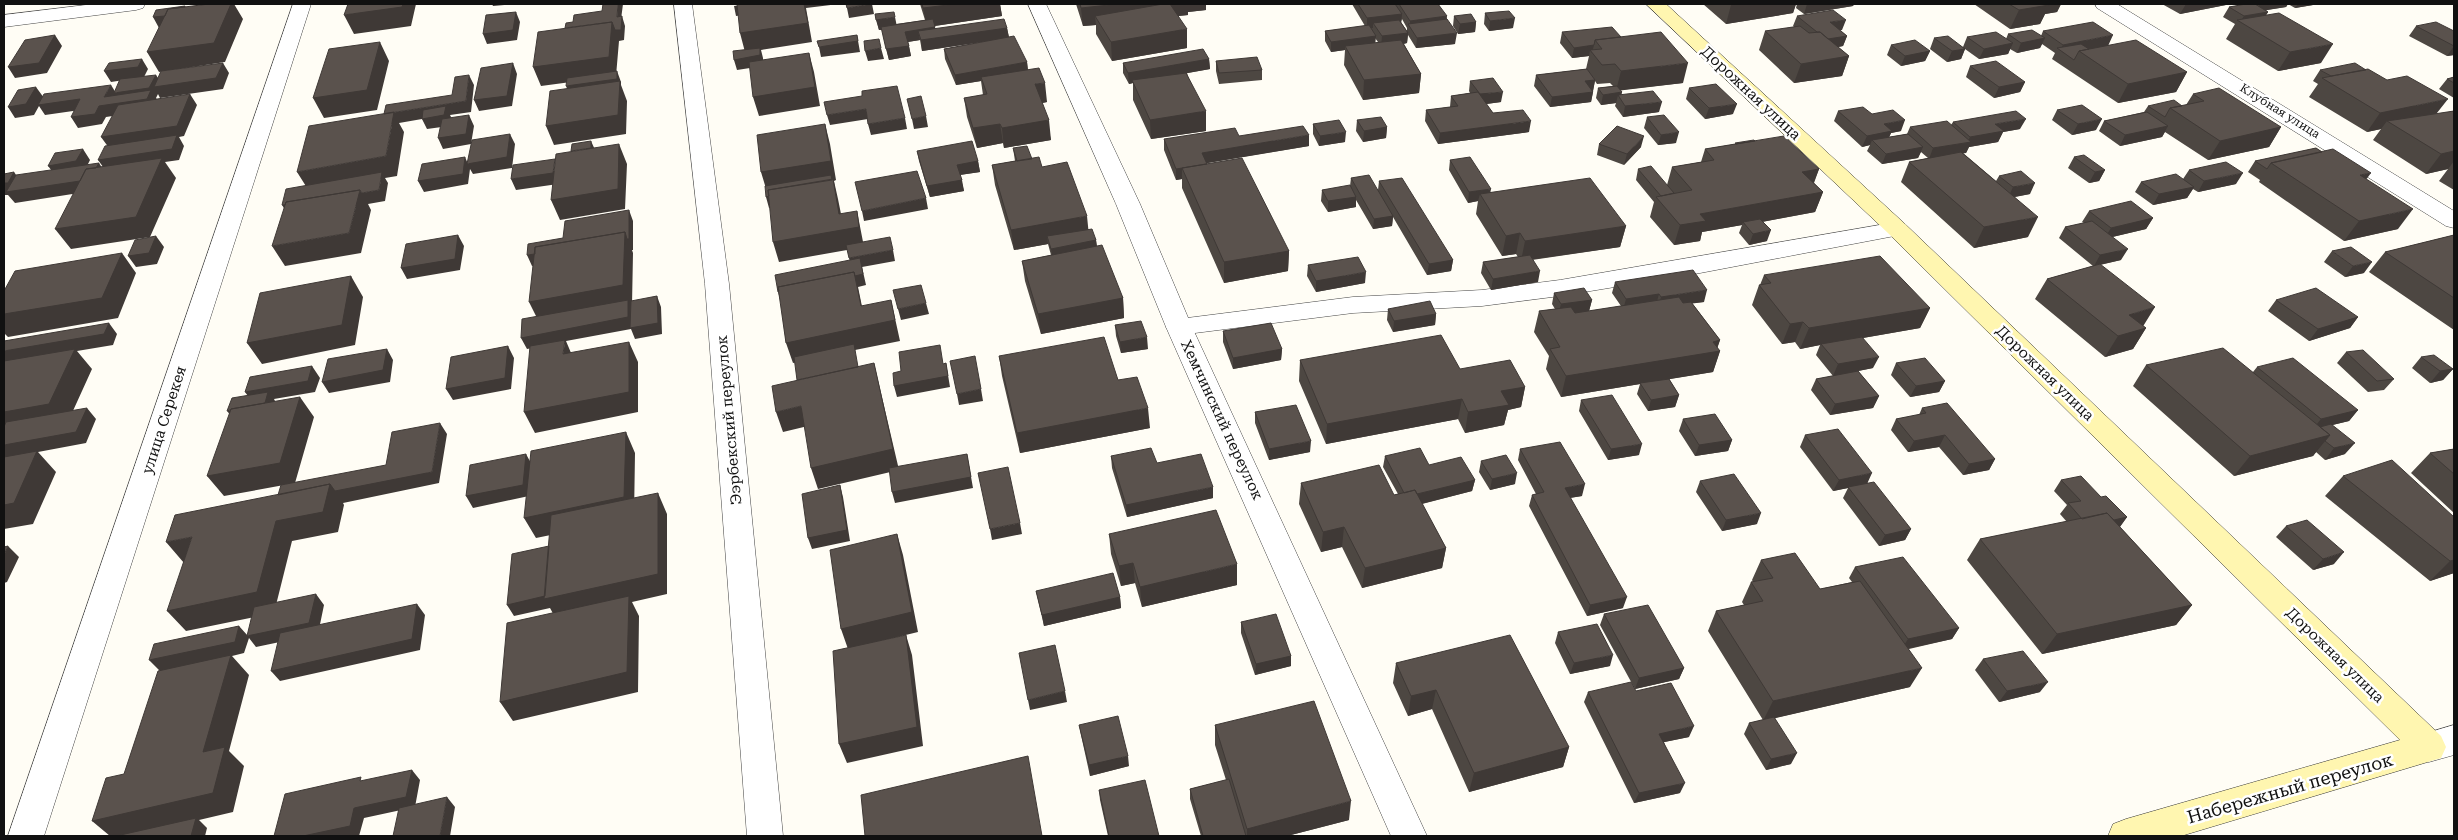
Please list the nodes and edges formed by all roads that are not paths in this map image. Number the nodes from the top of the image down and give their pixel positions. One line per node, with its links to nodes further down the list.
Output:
1 (136, 4): 7 (street)
2 (302, 4): 12 (street, улица Серекея)
3 (683, 4): 13 (street, Ээрбекский переулок)
4 (1037, 4): 10 (street, Хемчинский переулок)
5 (1655, 4): 9 (street, Дорожная улица)
6 (2104, 4): 8 (street, Клубная улица)
7 (4, 21)
8 (2454, 221)
9 (1897, 229): 10 (street); 11 (street, Дорожная улица)
10 (1179, 327): 14 (street, Хемчинский переулок)
11 (2442, 744): 15 (street, Набережный переулок)
12 (26, 836)
13 (765, 836)
14 (1409, 836)
15 (2126, 836)

